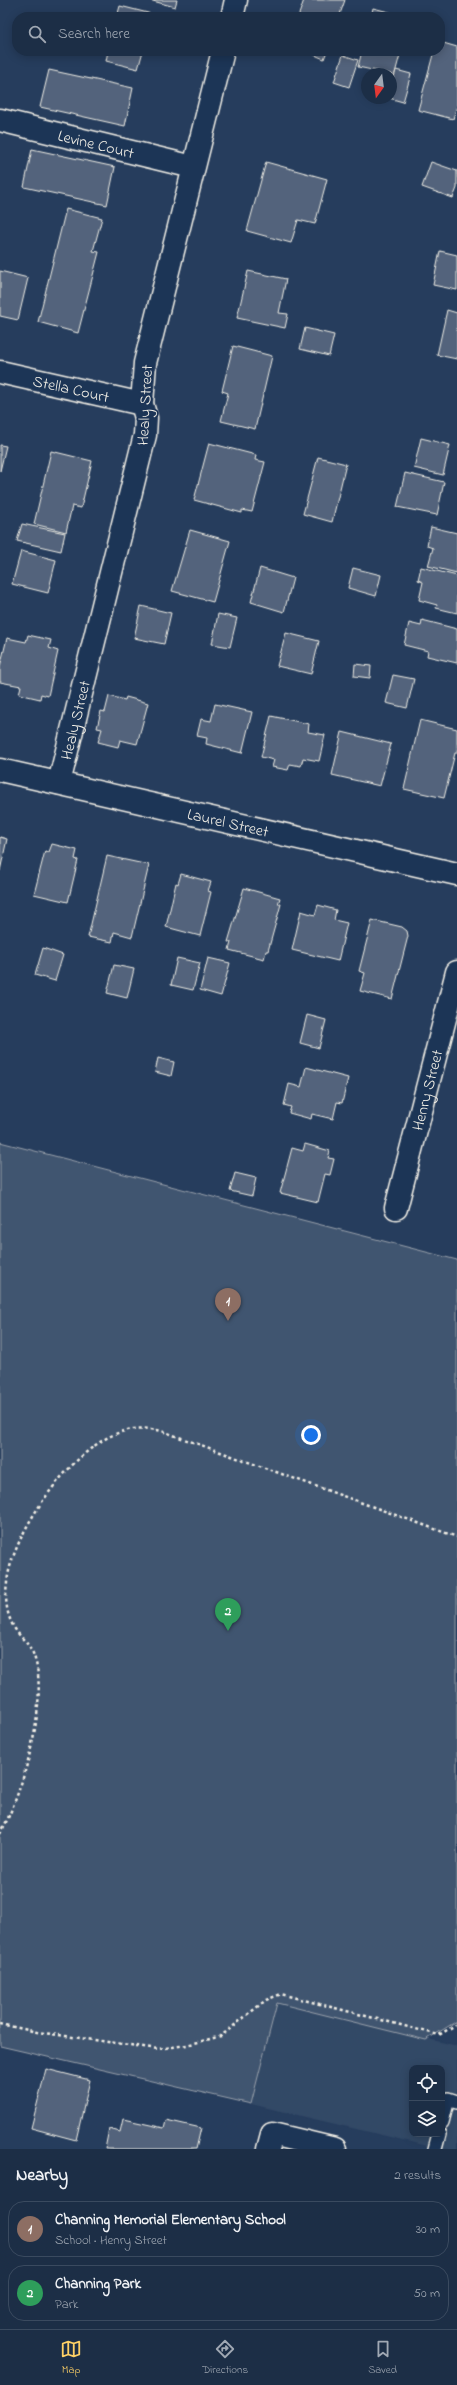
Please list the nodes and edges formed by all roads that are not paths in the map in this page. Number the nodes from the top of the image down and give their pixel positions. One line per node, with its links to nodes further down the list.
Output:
1 (236, 0): 2 (street)
2 (233, 12)
3 (222, 56): 5 (street, Healy Street)
4 (0, 120): 5 (street, Levine Court)
5 (193, 167): 7 (street, Healy Street)
6 (0, 372): 7 (street, Stella Court)
7 (142, 404): 9 (street, Healy Street)
8 (0, 770): 9 (street, Laurel Street)
9 (60, 783): 10 (street, Laurel Street)
10 (457, 874)
11 (457, 972): 12 (street, Henry Street)
12 (396, 1208)
13 (457, 2102): 14 (lane)
14 (445, 2111)
15 (438, 2137): 18 (lane)
16 (268, 2149): 17 (street)
17 (335, 2149)
18 (435, 2149)

